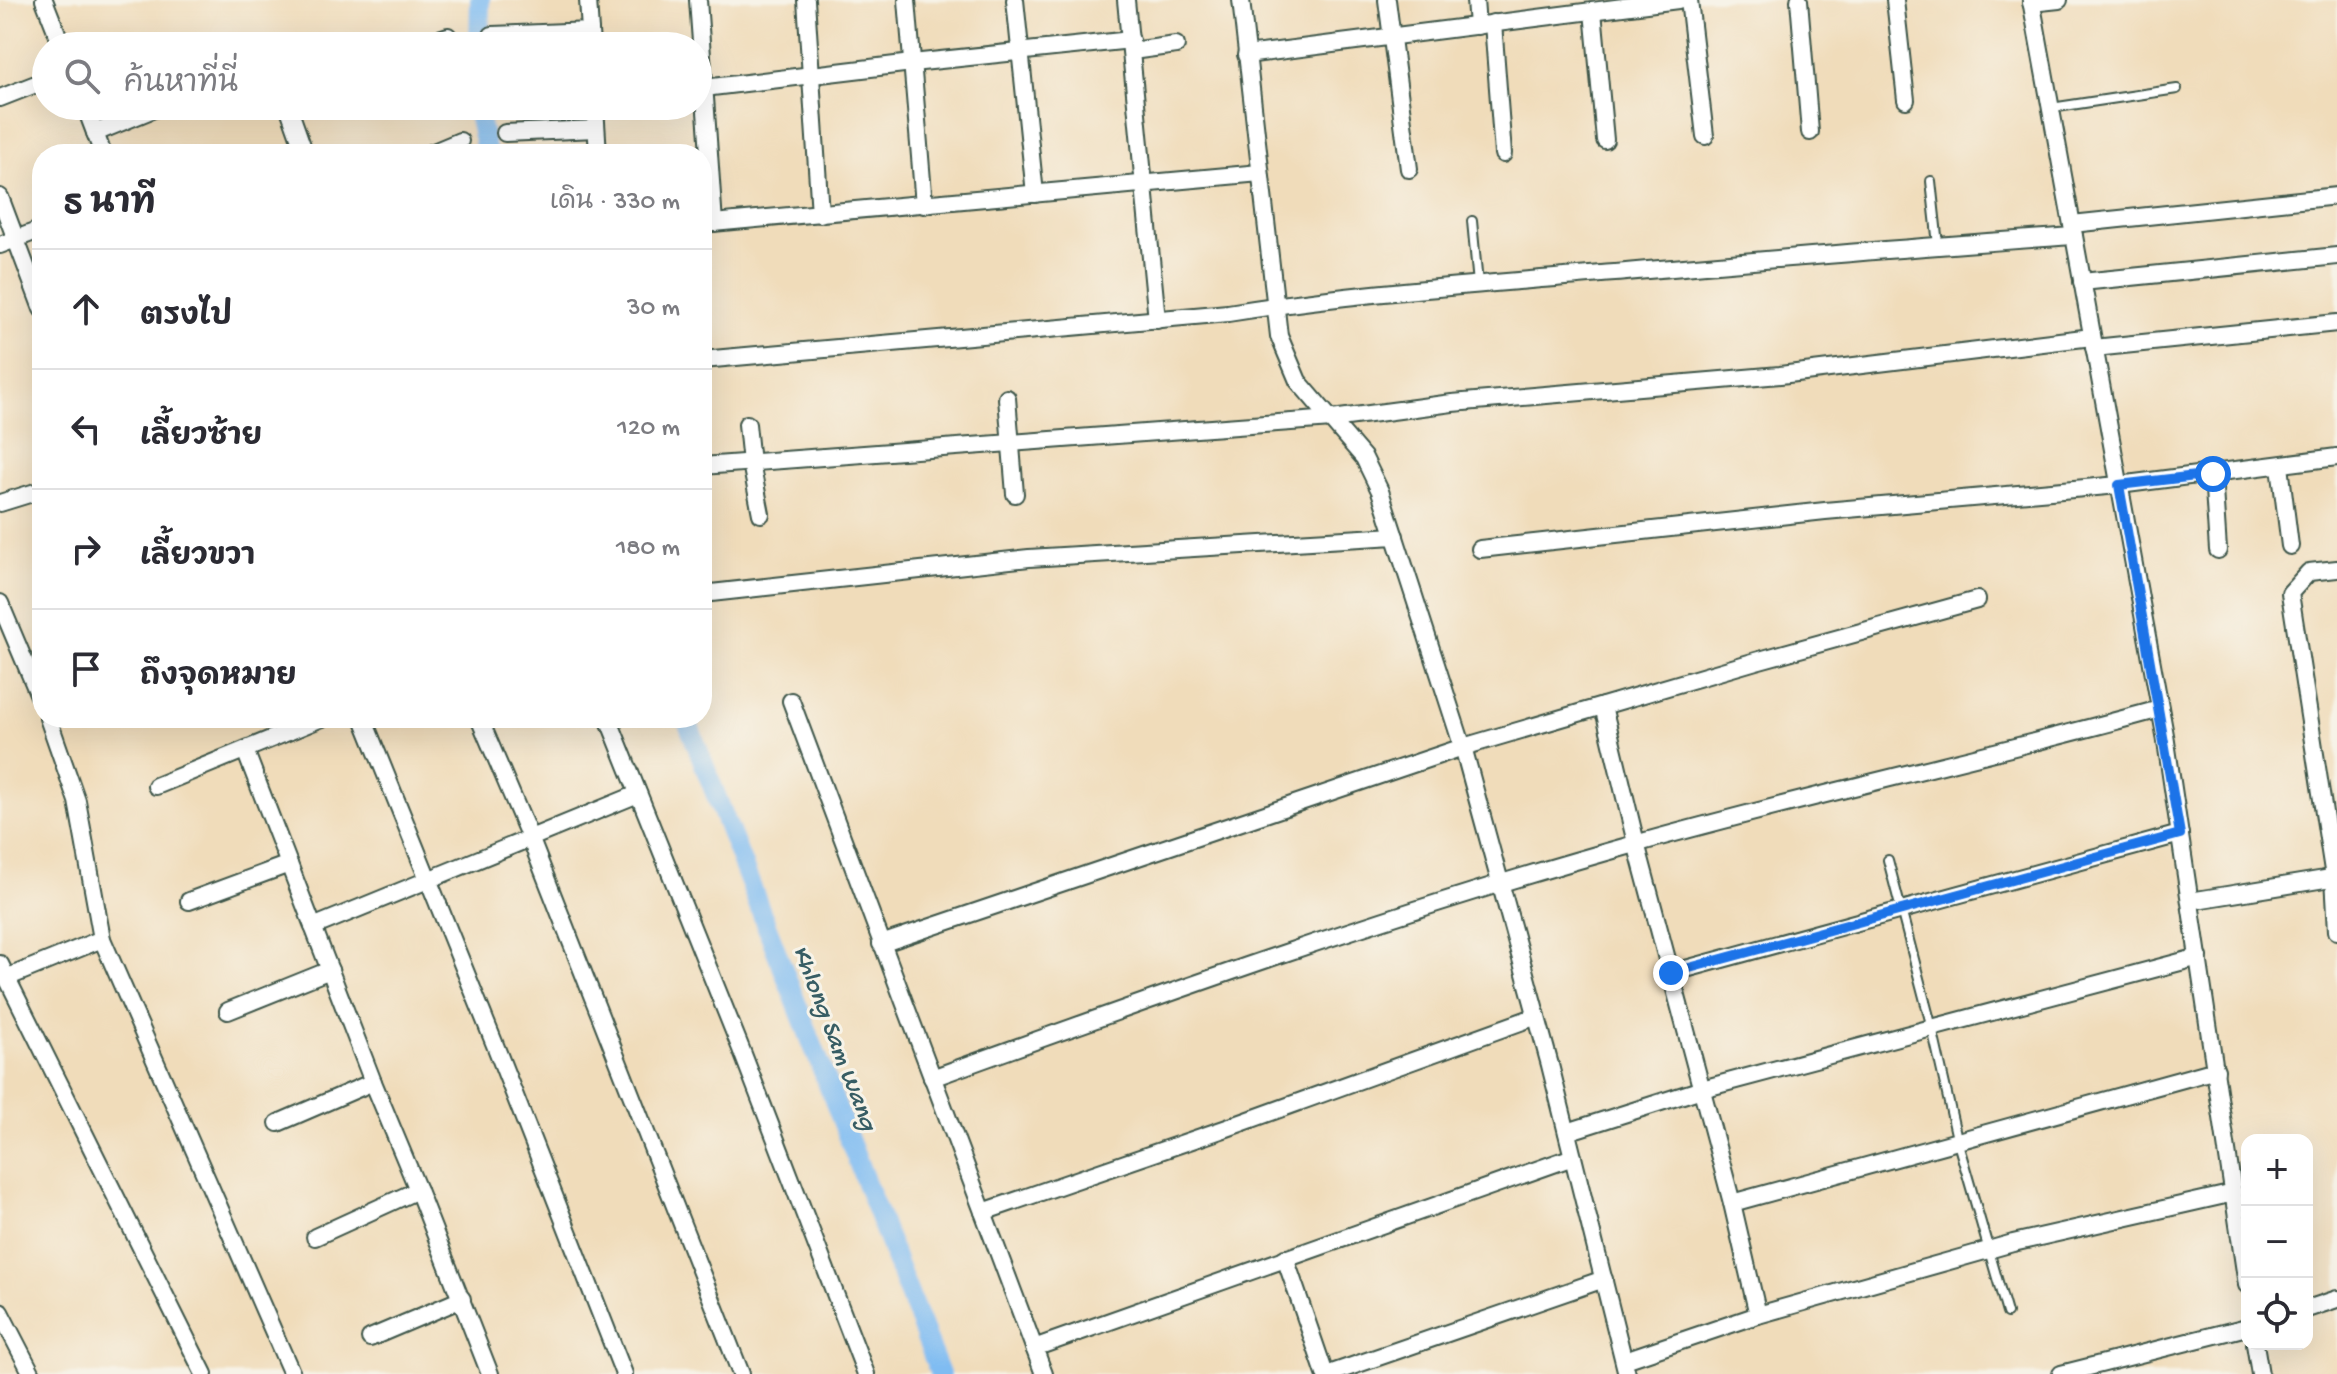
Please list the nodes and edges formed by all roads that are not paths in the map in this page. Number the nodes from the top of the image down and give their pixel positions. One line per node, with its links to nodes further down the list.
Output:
1 (44, 0): 19 (street)
2 (588, 0): 20 (street)
3 (698, 0): 21 (street)
4 (806, 0): 28 (street)
5 (907, 0): 27 (street)
6 (1015, 0): 25 (street)
7 (1126, 0): 23 (street)
8 (1241, 0): 26 (street)
9 (1387, 0): 22 (street)
10 (1475, 0): 18 (street)
11 (1689, 0): 44 (street)
12 (1799, 0): 41 (street)
13 (1895, 0): 33 (street)
14 (2059, 0): 16 (street)
15 (1670, 1): 17 (street)
16 (2031, 1): 34 (street)
17 (1588, 7): 18 (street); 45 (street)
18 (1485, 24): 22 (street); 52 (street)
19 (57, 32)
20 (591, 32)
21 (700, 32)
22 (1392, 35): 26 (street); 53 (street)
23 (1131, 45): 24 (street); 25 (street); 56 (street)
24 (1176, 45)
25 (1020, 53): 27 (street); 57 (street)
26 (1246, 55): 54 (street)
27 (912, 63): 28 (street); 60 (street)
28 (811, 76): 30 (street); 61 (street)
29 (32, 85): 32 (street)
30 (712, 87)
31 (2177, 89): 34 (lane)
32 (0, 98)
33 (1906, 100)
34 (2051, 108): 64 (street)
35 (90, 120): 42 (street)
36 (127, 120): 42 (street)
37 (293, 120): 48 (street)
38 (596, 120): 40 (street)
39 (705, 120): 51 (street)
40 (596, 129): 43 (street); 50 (street)
41 (1810, 132)
42 (95, 133): 47 (street)
43 (505, 133)
44 (1705, 136)
45 (1605, 140)
46 (460, 141): 49 (street)
47 (99, 144)
48 (301, 144)
49 (453, 144)
50 (597, 144)
51 (706, 144)
52 (1503, 154)
53 (1409, 169)
54 (1260, 173): 56 (street); 72 (street)
55 (1931, 181): 67 (lane)
56 (1145, 184): 57 (street); 73 (street)
57 (1035, 194): 60 (street)
58 (2337, 196): 64 (street)
59 (0, 197): 66 (street)
60 (924, 205): 61 (street)
61 (820, 214): 63 (street)
62 (1472, 221): 70 (lane)
63 (712, 223)
64 (2073, 230): 67 (street); 69 (street)
65 (32, 233): 66 (street)
66 (8, 242): 71 (street)
67 (1938, 245): 70 (street)
68 (2337, 256): 69 (street)
69 (2082, 282): 75 (street)
70 (1478, 284): 72 (street)
71 (32, 289)
72 (1276, 305): 73 (street); 78 (street)
73 (1157, 320): 76 (street)
74 (2337, 323): 75 (street)
75 (2093, 342): 78 (street); 86 (street)
76 (712, 359)
77 (1007, 398): 80 (street)
78 (1332, 419): 80 (street); 91 (street)
79 (747, 424): 82 (street)
80 (1011, 444): 82 (street); 88 (street)
81 (2337, 457): 84 (street)
82 (751, 463): 83 (street); 90 (street)
83 (712, 465)
84 (2280, 466): 85 (street); 92 (street)
85 (2213, 474): 86 (street); 94 (street)
86 (2119, 485): 93 (street); 102 (street)
87 (32, 493): 89 (street)
88 (1015, 494)
89 (0, 503)
90 (761, 514)
91 (1395, 536): 96 (street); 108 (street)
92 (2290, 546)
93 (1480, 549)
94 (2218, 550)
95 (2337, 569): 117 (street)
96 (712, 593)
97 (1977, 600): 101 (street)
98 (0, 603): 99 (street)
99 (32, 671)
100 (791, 701): 126 (street)
101 (1603, 706): 108 (street); 114 (street)
102 (2160, 709): 112 (street); 114 (street)
103 (51, 728): 125 (street)
104 (298, 728): 109 (street)
105 (367, 728): 118 (street)
106 (483, 728): 113 (street)
107 (612, 728): 111 (street)
108 (1463, 747): 119 (street); 126 (street)
109 (245, 750): 110 (street); 116 (street)
110 (156, 786)
111 (638, 794): 113 (street); 169 (street)
112 (2180, 834): 121 (street); 122 (street)
113 (531, 840): 118 (street); 168 (street)
114 (1636, 843): 119 (street); 130 (street)
115 (1888, 860): 122 (lane)
116 (289, 864): 120 (street); 123 (street)
117 (2335, 877): 121 (street); 124 (street)
118 (430, 881): 123 (street); 167 (street)
119 (1500, 883): 132 (street); 135 (street)
120 (189, 901)
121 (2190, 901): 127 (street)
122 (1900, 909): 130 (street); 133 (lane)
123 (313, 927): 128 (street)
124 (2337, 931)
125 (102, 939): 129 (street); 165 (street)
126 (881, 944): 135 (street)
127 (2199, 957): 133 (street); 134 (street)
128 (330, 970): 131 (street); 136 (street)
129 (3, 971): 164 (street)
130 (1671, 973): 137 (street)
131 (228, 1011)
132 (1537, 1016): 139 (street); 145 (street)
133 (1932, 1028): 137 (street); 140 (lane)
134 (2216, 1070): 140 (street); 143 (street)
135 (932, 1078): 145 (street)
136 (373, 1082): 138 (street); 142 (street)
137 (1702, 1089): 139 (street); 144 (street)
138 (278, 1123)
139 (1567, 1132): 141 (street)
140 (1958, 1143): 144 (street); 147 (lane)
141 (1573, 1157): 148 (street); 150 (street)
142 (418, 1190): 146 (street); 151 (street)
143 (2234, 1193): 147 (street); 149 (street)
144 (1732, 1203): 156 (street)
145 (983, 1212): 159 (street)
146 (315, 1237)
147 (1989, 1250): 155 (lane); 156 (street)
148 (1285, 1258): 159 (street); 171 (street)
149 (2246, 1278)
150 (1604, 1279): 161 (street); 171 (street)
151 (462, 1299): 158 (street); 166 (street)
152 (2337, 1299): 153 (street)
153 (2313, 1307)
154 (0, 1312): 163 (street)
155 (2007, 1313)
156 (1758, 1315): 161 (street)
157 (2241, 1329): 162 (street)
158 (370, 1338)
159 (1034, 1348): 170 (street)
160 (2256, 1350): 173 (street)
161 (1626, 1367)
162 (2115, 1367): 172 (street)
163 (32, 1374)
164 (204, 1374)
165 (292, 1374)
166 (490, 1374)
167 (624, 1374)
168 (741, 1374)
169 (866, 1374)
170 (1044, 1374)
171 (1327, 1374)
172 (2061, 1374)
173 (2260, 1374)

